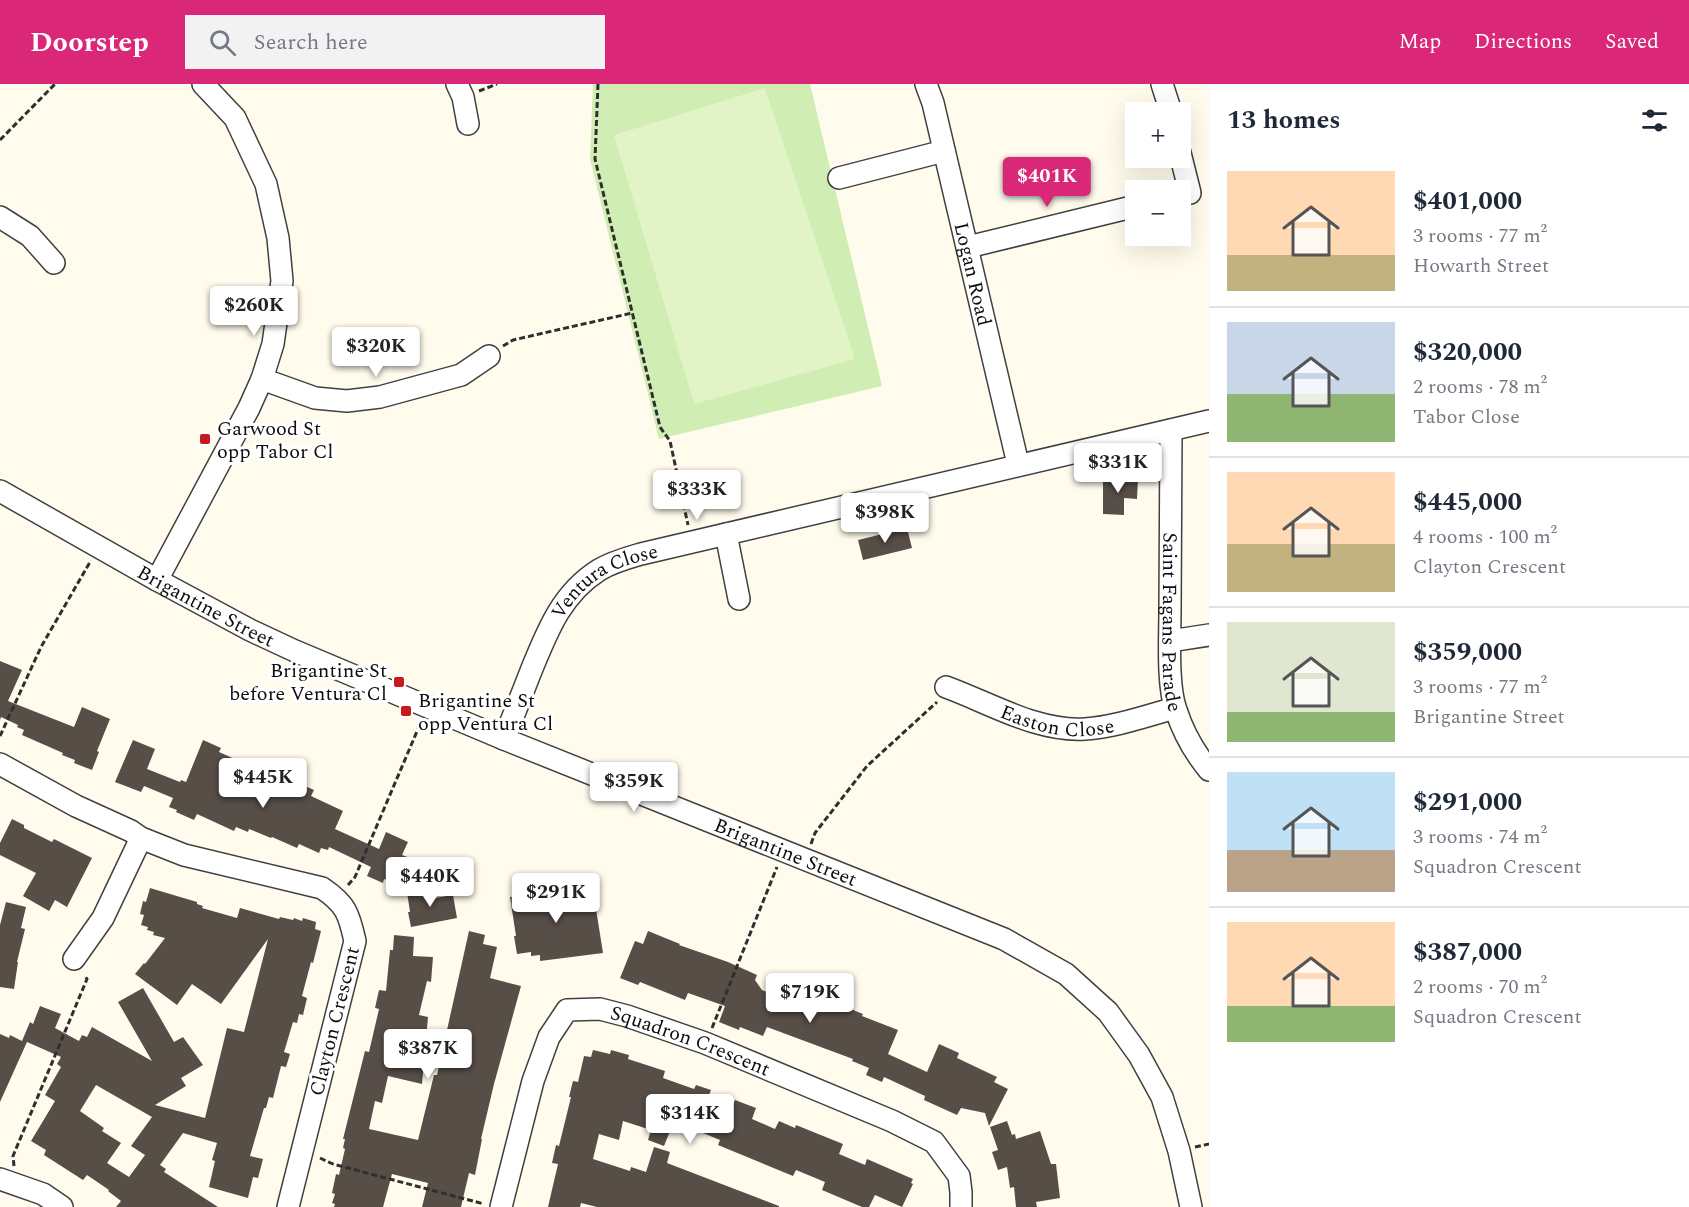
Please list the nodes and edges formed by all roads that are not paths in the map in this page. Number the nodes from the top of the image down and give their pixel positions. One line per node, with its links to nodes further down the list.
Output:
1 (203, 84): 16 (street)
2 (457, 84): 6 (street)
3 (926, 84): 7 (street, Logan Road)
4 (1162, 84): 5 (street)
5 (1168, 102)
6 (468, 124)
7 (944, 151): 9 (street); 13 (street, Logan Road)
8 (1185, 168): 10 (street)
9 (839, 178)
10 (1193, 192)
11 (1125, 209): 13 (street)
12 (0, 217): 14 (street)
13 (968, 247): 19 (street, Logan Road)
14 (54, 263)
15 (489, 356): 16 (street)
16 (262, 380): 22 (street)
17 (1209, 421): 18 (street, Ventura Close)
18 (1171, 430): 19 (street, Ventura Close); 25 (street, Saint Fagans Parade)
19 (1018, 464): 21 (street, Ventura Close)
20 (0, 491): 22 (street, Brigantine Street)
21 (726, 534): 23 (street); 28 (street, Ventura Close)
22 (157, 580): 28 (street, Brigantine Street)
23 (739, 599)
24 (1209, 635): 25 (street)
25 (1170, 641): 27 (street, Saint Fagans Parade)
26 (949, 688): 27 (street, Easton Close)
27 (1175, 708): 30 (street, Saint Fagans Parade)
28 (504, 740): 38 (street, Brigantine Street)
29 (0, 765): 31 (street)
30 (1209, 770)
31 (141, 838): 32 (street); 36 (street, Clayton Crescent)
32 (74, 959)
33 (6, 1181): 35 (street)
34 (493, 1206): 37 (street, Squadron Crescent)
35 (62, 1207)
36 (288, 1207)
37 (961, 1207)
38 (1191, 1207)

